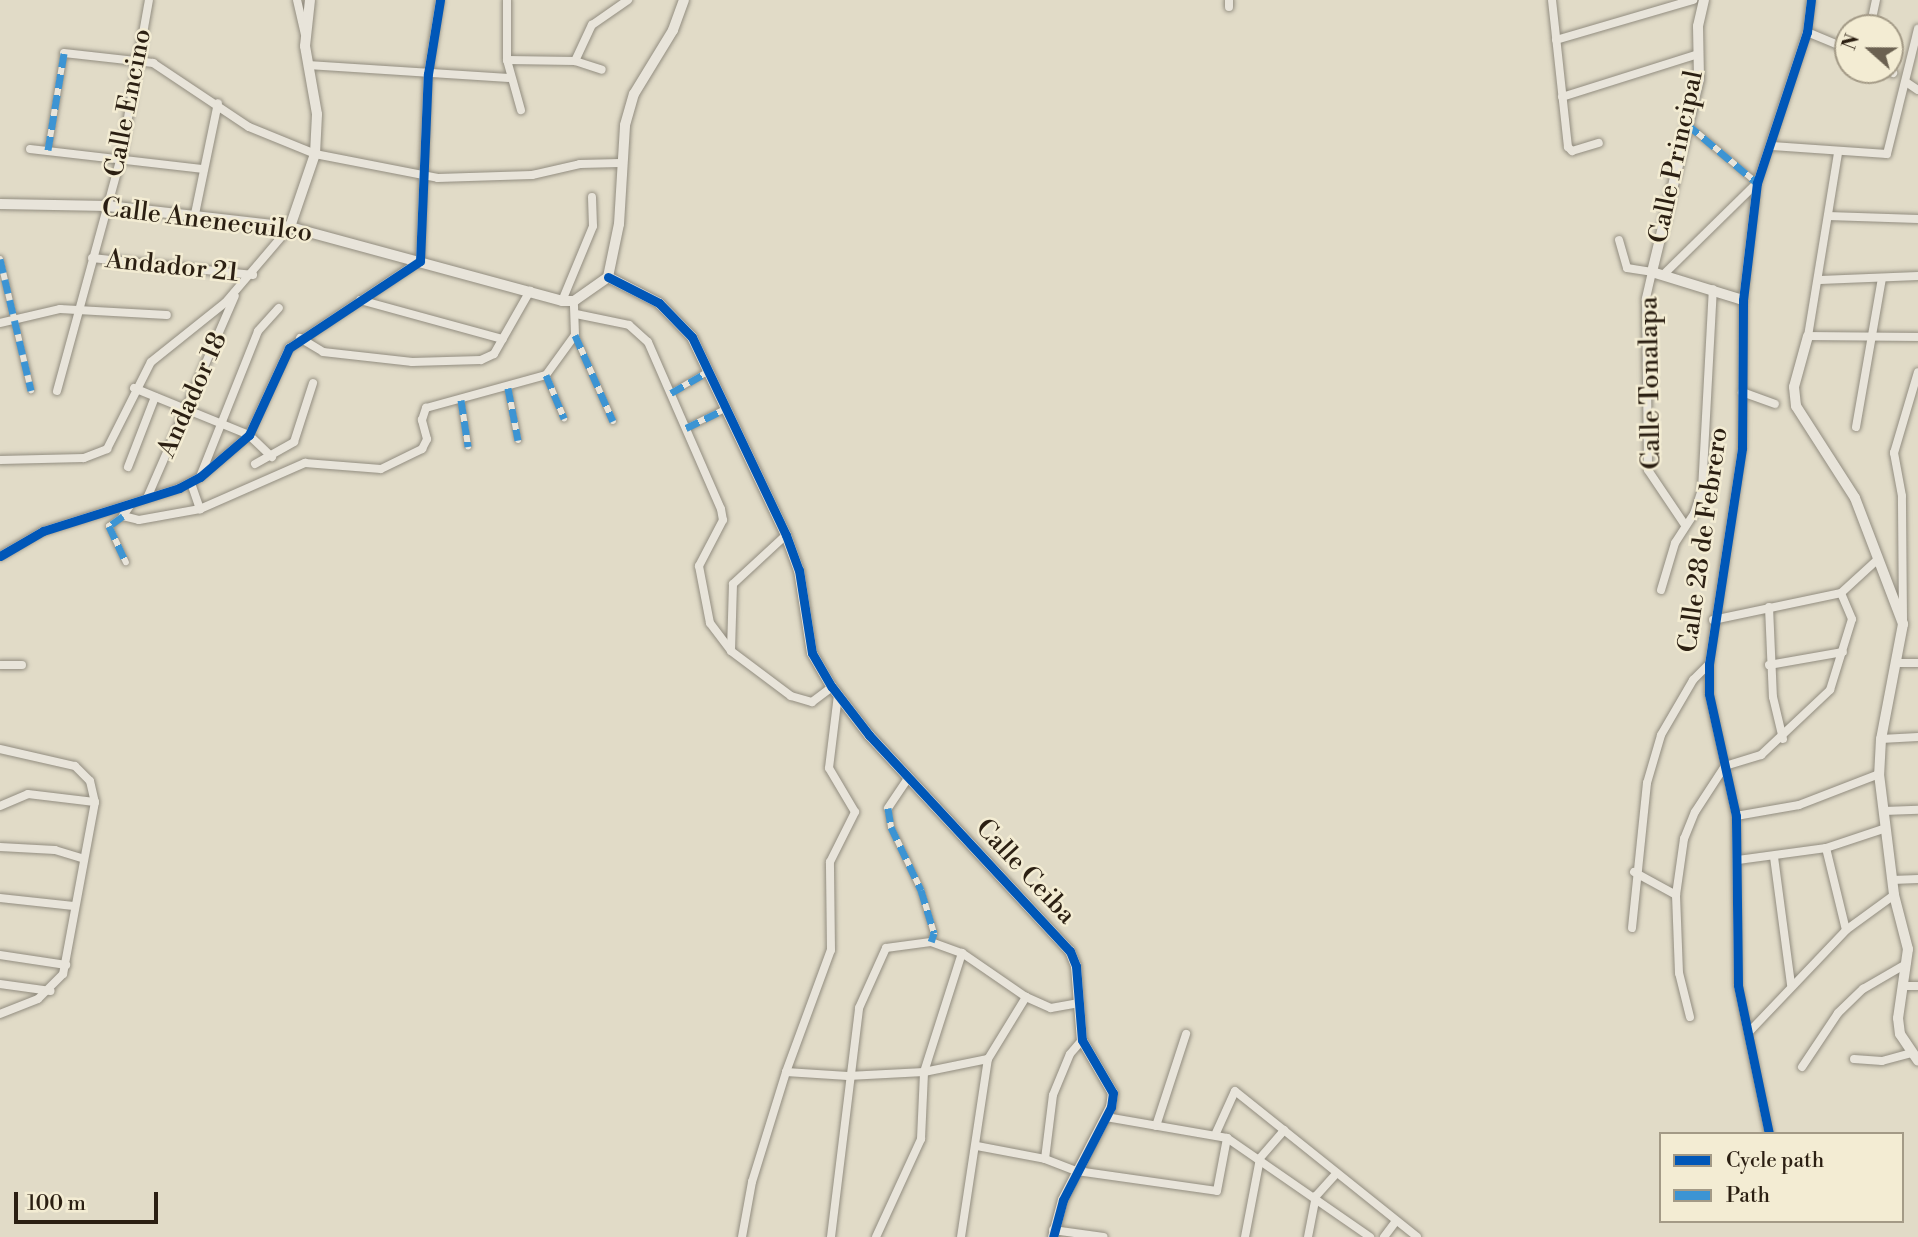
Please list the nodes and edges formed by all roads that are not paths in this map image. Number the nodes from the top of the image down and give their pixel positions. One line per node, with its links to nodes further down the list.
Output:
1 (149, 0): 19 (street, Calle Encino)
2 (297, 0): 14 (street)
3 (310, 0): 14 (street)
4 (440, 0): 24 (street)
5 (508, 0): 20 (street)
6 (628, 0): 21 (street)
7 (684, 0): 39 (street)
8 (1552, 0): 15 (street)
9 (1693, 0): 15 (street)
10 (1704, 0): 18 (street, Calle Principal)
11 (1811, 0): 13 (street, Calle 28 de Febrero)
12 (1918, 29): 26 (street)
13 (1807, 32): 16 (street); 33 (street, Calle 28 de Febrero)
14 (305, 37): 22 (street)
15 (1556, 40): 28 (street)
16 (1834, 43)
17 (65, 54): 19 (street); 35 (street)
18 (1698, 54): 28 (street); 31 (street, Calle Principal)
19 (141, 59): 29 (street); 38 (street, Calle Encino)
20 (507, 60): 21 (street); 25 (street)
21 (575, 61): 23 (street)
22 (308, 65): 24 (street); 37 (street)
23 (602, 70)
24 (428, 75): 25 (street); 41 (street)
25 (509, 78): 30 (street)
26 (1906, 82): 27 (street); 36 (street)
27 (1918, 90)
28 (1562, 97): 32 (street)
29 (218, 103): 37 (street); 40 (street)
30 (521, 110)
31 (1687, 124): 42 (street); 54 (street, Calle Principal)
32 (1599, 143)
33 (1772, 146): 36 (street); 42 (street, Calle 28 de Febrero)
34 (30, 149): 35 (street)
35 (48, 150): 38 (street)
36 (1838, 153): 47 (street)
37 (315, 154): 41 (street); 49 (street)
38 (121, 156): 40 (street); 45 (street, Calle Encino)
39 (620, 163): 41 (street); 58 (street)
40 (204, 169): 46 (street)
41 (425, 175): 53 (street)
42 (1758, 183): 55 (street); 65 (street, Calle 28 de Febrero)
43 (592, 197): 66 (street)
44 (0, 204): 45 (street, Calle Anenecuilco)
45 (108, 206): 46 (street, Calle Anenecuilco); 51 (street, Calle Encino)
46 (195, 214): 49 (street, Calle Anenecuilco)
47 (1828, 216): 48 (street); 60 (street)
48 (1918, 219)
49 (290, 227): 53 (street, Calle Anenecuilco); 56 (street)
50 (1619, 240): 54 (street)
51 (92, 258): 56 (street, Andador 21); 69 (street, Calle Encino)
52 (0, 259): 72 (street)
53 (420, 261): 63 (street, Calle Anenecuilco); 64 (street)
54 (1652, 272): 55 (street); 113 (street, Calle Tonalapa)
55 (1665, 273): 61 (street)
56 (253, 275): 62 (street)
57 (1918, 276): 59 (street)
58 (608, 277): 67 (street); 80 (street, Calle Ceiba)
59 (1882, 278): 60 (street); 79 (street)
60 (1820, 280): 75 (street)
61 (1713, 289): 65 (street); 113 (street)
62 (237, 291): 84 (street); 94 (street, Andador 18)
63 (530, 291): 66 (street, Calle Anenecuilco); 78 (street)
64 (360, 300): 77 (street); 78 (street)
65 (1743, 300): 88 (street, Calle 28 de Febrero)
66 (562, 301): 67 (street, Calle Anenecuilco)
67 (574, 301): 70 (street)
68 (279, 308): 97 (street)
69 (80, 309): 71 (street); 72 (street); 87 (street, Calle Encino)
70 (576, 314): 74 (street); 89 (street)
71 (167, 315)
72 (14, 319): 73 (street); 86 (street)
73 (0, 323)
74 (575, 335): 81 (street); 96 (street)
75 (1808, 336): 79 (street); 116 (street)
76 (1918, 337): 79 (street)
77 (300, 338): 78 (street); 100 (street)
78 (503, 339)
79 (1871, 339): 98 (street)
80 (709, 371): 89 (street); 93 (street, Calle Ceiba)
81 (546, 375): 85 (street); 95 (street)
82 (1917, 378): 122 (street)
83 (313, 383): 103 (street)
84 (134, 388): 90 (street); 104 (street)
85 (508, 388): 91 (street); 101 (street)
86 (31, 390)
87 (57, 391)
88 (1742, 392): 92 (street); 121 (street, Calle 28 de Febrero)
89 (671, 393): 99 (street)
90 (155, 397): 94 (street); 106 (street)
91 (461, 400): 102 (street); 111 (street)
92 (1775, 404)
93 (727, 408): 99 (street); 114 (street, Calle Ceiba)
94 (185, 409): 97 (street); 109 (street, Andador 18)
95 (564, 418)
96 (612, 421)
97 (219, 422): 100 (street); 107 (street)
98 (1856, 427)
99 (686, 428): 123 (street)
100 (249, 435): 103 (street); 107 (street)
101 (518, 440)
102 (468, 446)
103 (272, 457): 105 (street)
104 (0, 460)
105 (255, 464)
106 (128, 467)
107 (200, 477): 108 (street)
108 (191, 483): 109 (street); 111 (street)
109 (147, 498): 110 (street)
110 (131, 503): 112 (street); 115 (street)
111 (200, 509): 112 (street)
112 (123, 516): 117 (street)
113 (1685, 525): 118 (street)
114 (786, 535): 123 (street); 131 (street, Calle Ceiba)
115 (0, 556)
116 (1877, 559): 119 (street); 122 (street)
117 (126, 562)
118 (1661, 590)
119 (1841, 593): 120 (street); 124 (street)
120 (1769, 607): 121 (street); 130 (street)
121 (1713, 620): 127 (street, Calle 28 de Febrero)
122 (1903, 624): 125 (street)
123 (731, 651): 131 (street)
124 (1843, 652): 130 (street); 133 (street)
125 (1897, 663): 126 (street); 134 (street)
126 (1918, 663)
127 (1709, 664): 136 (street, Calle 28 de Febrero); 151 (street)
128 (0, 665): 129 (street)
129 (22, 665)
130 (1769, 665): 133 (street)
131 (835, 691): 138 (street, Calle Ceiba); 181 (street)
132 (1918, 737): 134 (street)
133 (1783, 739): 136 (street)
134 (1881, 739): 137 (street)
135 (0, 749): 139 (street)
136 (1726, 766): 144 (street, Calle 28 de Febrero); 154 (street)
137 (1879, 774): 143 (street); 144 (street)
138 (909, 777): 141 (street); 171 (street, Calle Ceiba)
139 (95, 802): 140 (street); 149 (street)
140 (0, 806)
141 (888, 808): 160 (street)
142 (1918, 810): 143 (street)
143 (1884, 811): 145 (street)
144 (1736, 816): 150 (street, Calle 28 de Febrero)
145 (1886, 828): 147 (street); 153 (street)
146 (0, 847): 149 (street)
147 (1826, 848): 148 (street); 159 (street)
148 (1774, 857): 150 (street); 166 (street)
149 (84, 859): 157 (street)
150 (1738, 860): 174 (street, Calle 28 de Febrero)
151 (1634, 872): 154 (street); 158 (street)
152 (1918, 879): 153 (street)
153 (1892, 880): 155 (street)
154 (1676, 895): 173 (street)
155 (1894, 895): 159 (street); 163 (street)
156 (0, 898): 157 (street)
157 (74, 906): 164 (street)
158 (1632, 928)
159 (1846, 930): 166 (street)
160 (931, 942): 161 (street); 183 (street)
161 (962, 953): 170 (street); 182 (street)
162 (0, 955): 164 (street)
163 (1906, 964): 167 (street); 180 (street)
164 (65, 965): 169 (street)
165 (0, 984): 169 (street)
166 (1791, 985): 174 (street)
167 (1903, 986): 168 (street); 177 (street)
168 (1918, 986)
169 (51, 990): 172 (street)
170 (1026, 997): 171 (street); 178 (street)
171 (1078, 1003): 176 (street, Calle Ceiba)
172 (0, 1014)
173 (1690, 1017)
174 (1749, 1032): 187 (street, Calle 28 de Febrero)
175 (1186, 1034): 185 (street)
176 (1082, 1040): 184 (street, Calle Ceiba); 192 (street)
177 (1915, 1057): 179 (street)
178 (988, 1059): 182 (street); 190 (street)
179 (1854, 1059)
180 (1802, 1067)
181 (786, 1072): 183 (street); 198 (street)
182 (924, 1072): 183 (street); 200 (street)
183 (848, 1076): 199 (street)
184 (1106, 1117): 185 (street); 193 (street)
185 (1156, 1126): 188 (street)
186 (1284, 1130): 188 (street); 191 (street); 194 (street)
187 (1769, 1132)
188 (1216, 1133): 189 (street)
189 (1227, 1138): 191 (street); 193 (street)
190 (977, 1146): 192 (street); 201 (street)
191 (1260, 1158): 195 (street); 203 (street)
192 (1045, 1159): 193 (street)
193 (1077, 1171): 197 (street)
194 (1337, 1173): 195 (street); 196 (street)
195 (1316, 1196): 204 (street); 205 (street)
196 (1396, 1222): 206 (street); 207 (street)
197 (1053, 1233): 202 (street)
198 (742, 1237)
199 (831, 1237)
200 (876, 1237)
201 (961, 1237)
202 (1104, 1237)
203 (1245, 1237)
204 (1308, 1237)
205 (1370, 1237)
206 (1384, 1237)
207 (1417, 1237)

